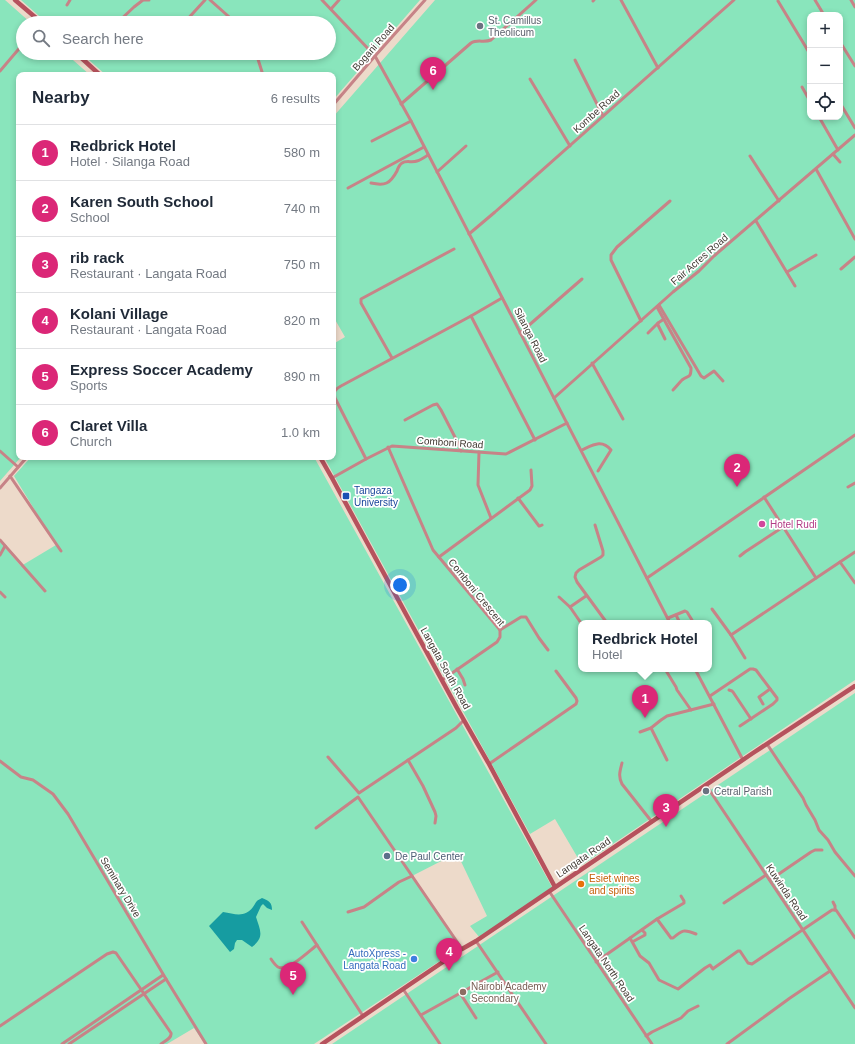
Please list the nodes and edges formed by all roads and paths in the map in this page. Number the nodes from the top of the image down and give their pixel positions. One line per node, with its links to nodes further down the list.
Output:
1 (15, 0): 19 (main road)
2 (70, 0): 15 (street)
3 (149, 0): 20 (street)
4 (205, 0): 21 (street)
5 (210, 0): 22 (street)
6 (322, 0): 17 (street, Silanga Road)
7 (339, 0): 17 (street)
8 (426, 0): 26 (street, Bogani Road)
9 (536, 0): 39 (street)
10 (621, 0): 31 (street)
11 (734, 0): 31 (street, Kombe Road)
12 (814, 0): 18 (street)
13 (851, 0): 16 (street)
14 (778, 1): 24 (street)
15 (67, 5)
16 (855, 7)
17 (331, 9): 26 (street, Silanga Road)
18 (822, 12)
19 (33, 16)
20 (124, 16)
21 (190, 16)
22 (228, 16)
23 (843, 47): 30 (street)
24 (807, 49)
25 (16, 52): 32 (street)
26 (375, 56): 38 (street, Bogani Road); 39 (street, Silanga Road)
27 (83, 60): 33 (main road)
28 (258, 60): 34 (street)
29 (575, 60): 41 (street)
30 (855, 66)
31 (658, 68): 41 (street, Kombe Road)
32 (0, 71)
33 (97, 72)
34 (262, 72)
35 (530, 79): 49 (street)
36 (802, 87): 37 (street)
37 (807, 96)
38 (336, 102)
39 (401, 104): 43 (street, Silanga Road)
40 (843, 108): 44 (street)
41 (603, 116): 49 (street, Kombe Road)
42 (821, 120): 50 (street)
43 (410, 121): 46 (street); 47 (street, Silanga Road)
44 (855, 128)
45 (855, 135): 50 (street, Fair Acres Road)
46 (372, 141)
47 (424, 146): 52 (street, Silanga Road); 58 (street)
48 (466, 146): 56 (street)
49 (570, 146): 62 (street, Kombe Road)
50 (838, 150): 51 (street, Fair Acres Road)
51 (833, 154): 54 (street); 55 (street, Fair Acres Road)
52 (428, 155): 56 (street, Silanga Road); 57 (street)
53 (750, 156): 60 (street)
54 (840, 162)
55 (816, 170): 60 (street, Fair Acres Road); 63 (street)
56 (437, 172): 62 (street, Silanga Road)
57 (371, 183)
58 (348, 188)
59 (670, 201): 75 (street)
60 (779, 201): 61 (street, Fair Acres Road)
61 (756, 221): 68 (street); 72 (street, Fair Acres Road)
62 (469, 234): 71 (street, Silanga Road)
63 (855, 239)
64 (454, 249): 80 (street)
65 (816, 255): 68 (street)
66 (855, 257): 67 (street)
67 (841, 269)
68 (787, 272): 70 (street)
69 (582, 279): 77 (street)
70 (795, 286)
71 (502, 298): 73 (street); 77 (street, Silanga Road)
72 (658, 306): 74 (street); 75 (street, Fair Acres Road); 82 (street)
73 (470, 316): 80 (street); 91 (street)
74 (664, 319): 76 (street); 84 (street)
75 (641, 321): 81 (street, Fair Acres Road)
76 (658, 323): 78 (street); 79 (street)
77 (520, 333): 85 (street, Silanga Road)
78 (648, 333)
79 (665, 339)
80 (392, 358): 83 (street)
81 (592, 363): 85 (street, Fair Acres Road); 87 (street)
82 (723, 381)
83 (336, 390)
84 (673, 390)
85 (554, 398): 89 (street, Silanga Road)
86 (336, 400): 97 (street)
87 (623, 419)
88 (405, 420): 95 (street)
89 (567, 423): 91 (street, Comboni Road); 93 (street, Silanga Road)
90 (854, 436): 108 (street)
91 (535, 440): 96 (street, Comboni Road)
92 (388, 447): 95 (street, Comboni Road); 97 (street, Comboni Road); 120 (street, Comboni Crescent)
93 (582, 450): 102 (street); 122 (street, Silanga Road)
94 (0, 451): 100 (street)
95 (461, 451): 96 (street, Comboni Road)
96 (479, 452): 110 (street)
97 (366, 459): 104 (street, Comboni Road)
98 (24, 460): 100 (street)
99 (322, 460): 104 (main road, Langata South Road)
100 (18, 467): 103 (street)
101 (531, 470): 109 (street)
102 (598, 471)
103 (10, 476): 107 (street); 116 (street)
104 (332, 478): 146 (main road, Langata South Road)
105 (855, 482): 106 (street)
106 (848, 487)
107 (0, 488)
108 (764, 497): 113 (street); 122 (street)
109 (518, 498): 110 (street); 111 (street)
110 (491, 518): 120 (street)
111 (542, 525)
112 (595, 525): 128 (street)
113 (783, 527): 119 (street); 123 (street)
114 (0, 540): 115 (street)
115 (5, 546): 118 (street); 125 (street)
116 (60, 551)
117 (855, 552): 121 (street)
118 (0, 555)
119 (740, 556)
120 (439, 557): 138 (street, Comboni Crescent)
121 (840, 562): 123 (street); 124 (street)
122 (647, 578): 133 (street, Silanga Road)
123 (816, 578): 139 (street)
124 (855, 583)
125 (44, 591)
126 (0, 592): 129 (street)
127 (559, 596): 130 (street)
128 (586, 596): 130 (street); 135 (street)
129 (5, 598)
130 (570, 607): 134 (street)
131 (712, 609): 139 (street)
132 (676, 615): 133 (street); 136 (street); 137 (street)
133 (668, 618)
134 (579, 620)
135 (605, 620)
136 (678, 620)
137 (692, 620)
138 (500, 630): 140 (street); 142 (street, Comboni Crescent)
139 (731, 635): 141 (street)
140 (548, 650)
141 (745, 658)
142 (457, 669): 146 (street, Comboni Crescent); 147 (street)
143 (556, 671): 167 (street)
144 (667, 672): 154 (street)
145 (697, 672): 151 (street)
146 (441, 680): 156 (main road, Langata South Road)
147 (465, 685)
148 (855, 686): 160 (main road, Langata Road)
149 (770, 689): 151 (street); 153 (street); 155 (street)
150 (729, 690): 155 (street)
151 (710, 696): 152 (street)
152 (714, 704): 154 (street); 164 (street)
153 (763, 704)
154 (691, 710): 158 (street)
155 (751, 719): 157 (street)
156 (464, 720): 162 (street); 167 (main road, Langata South Road)
157 (740, 726)
158 (651, 728): 159 (street); 163 (street)
159 (640, 732)
160 (767, 744): 164 (main road, Langata Road); 175 (street)
161 (328, 757): 162 (street)
162 (408, 760): 170 (street)
163 (667, 760)
164 (743, 760): 168 (main road, Langata Road)
165 (0, 761): 199 (street, Seminary Drive)
166 (622, 763): 169 (street)
167 (489, 764): 177 (main road, Langata South Road)
168 (706, 785): 169 (main road, Langata Road); 173 (street, Kuwinda Road)
169 (652, 822): 177 (main road, Langata Road)
170 (435, 823)
171 (316, 828): 174 (street)
172 (822, 850): 176 (street)
173 (766, 875): 176 (street, Kuwinda Road); 181 (street)
174 (412, 876): 183 (street); 194 (street)
175 (855, 876)
176 (770, 880): 187 (street, Kuwinda Road)
177 (555, 887): 178 (main road, Langata Road)
178 (549, 891): 191 (main road, Langata Road); 196 (street, Langata North Road)
179 (681, 896): 184 (street)
180 (833, 902): 182 (street)
181 (724, 903)
182 (834, 910): 187 (street); 190 (street)
183 (348, 912)
184 (657, 920): 186 (street); 188 (street)
185 (302, 922): 193 (street)
186 (642, 930): 189 (street); 192 (street)
187 (803, 930): 189 (street); 197 (street, Kuwinda Road)
188 (696, 934)
189 (630, 938): 196 (street)
190 (855, 938)
191 (476, 941): 194 (main road, Langata Road); 198 (street)
192 (634, 942)
193 (316, 945): 195 (street); 207 (street)
194 (462, 949): 201 (main road, Langata Road)
195 (271, 959)
196 (596, 962): 210 (street, Langata North Road)
197 (830, 971): 205 (street, Kuwinda Road); 219 (street)
198 (498, 972): 203 (street); 217 (street)
199 (163, 975): 200 (street, Seminary Drive); 202 (street)
200 (166, 979): 202 (street); 214 (street, Seminary Drive)
201 (403, 989): 206 (street); 207 (main road, Langata Road)
202 (142, 992): 209 (street); 211 (street); 212 (street); 213 (street)
203 (460, 993): 206 (street); 208 (street)
204 (698, 1006): 210 (street)
205 (855, 1008)
206 (421, 1015): 216 (street)
207 (363, 1016): 215 (main road, Langata Road)
208 (476, 1018)
209 (0, 1026)
210 (646, 1036): 218 (street, Langata North Road)
211 (62, 1044)
212 (69, 1044)
213 (161, 1044)
214 (206, 1044)
215 (322, 1044)
216 (440, 1044)
217 (546, 1044)
218 (652, 1044)
219 (727, 1044)

